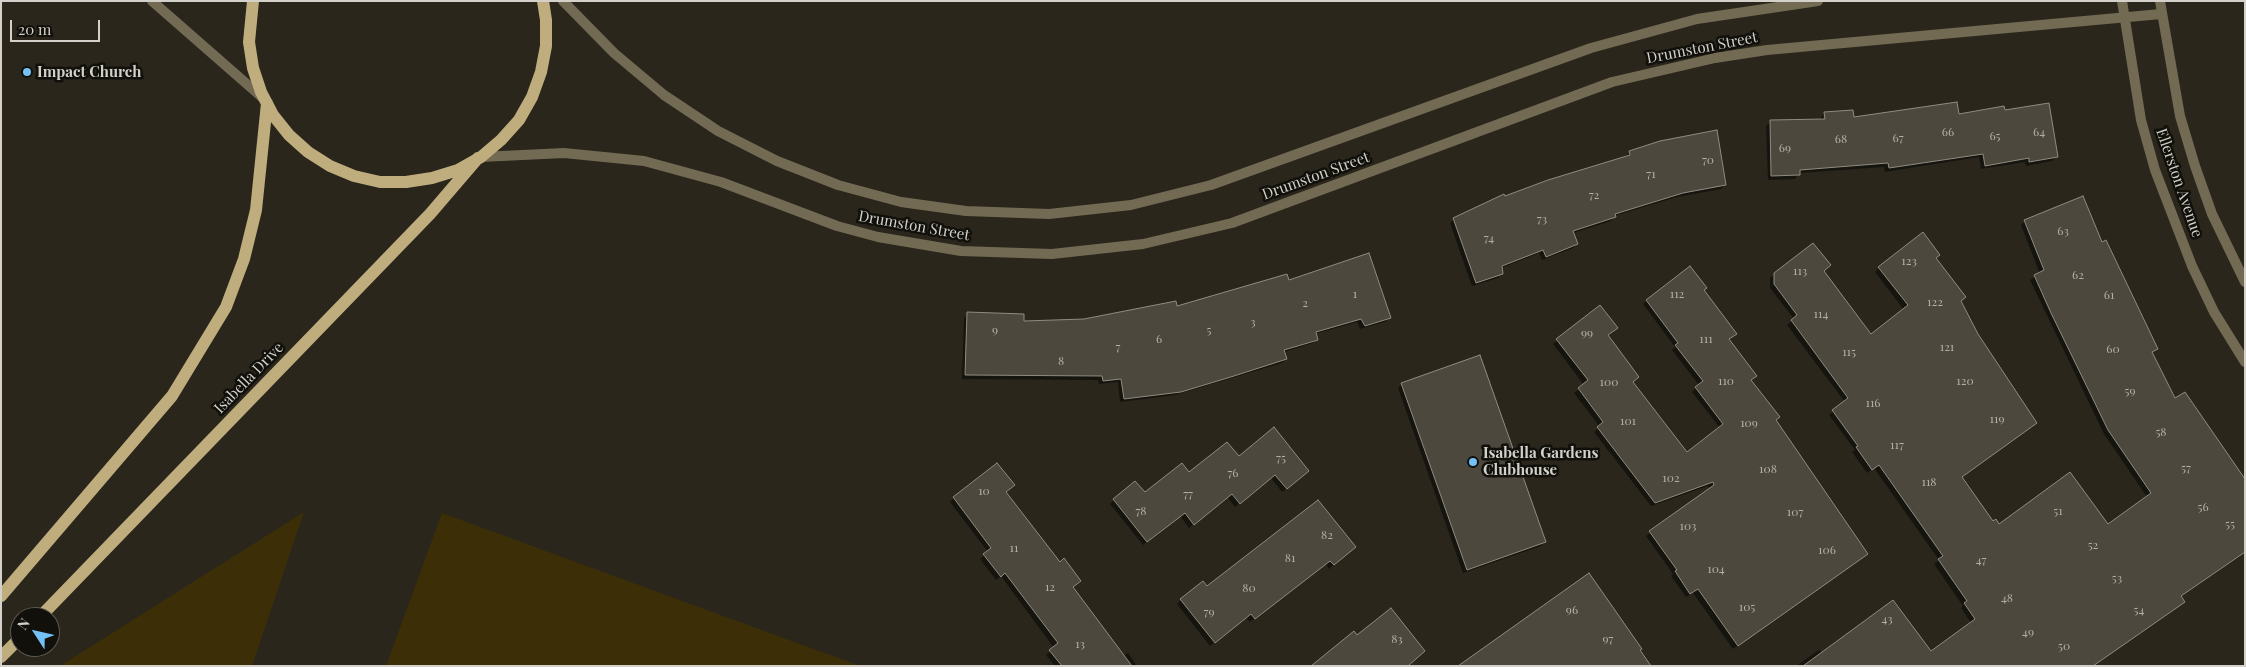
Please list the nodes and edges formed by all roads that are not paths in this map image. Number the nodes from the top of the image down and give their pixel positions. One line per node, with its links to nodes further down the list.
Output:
1 (152, 1): 10 (street)
2 (253, 1): 10 (main road)
3 (543, 1): 11 (main road)
4 (563, 1): 5 (street, Drumston Street)
5 (1818, 1)
6 (2122, 1): 9 (street, Ellerston Avenue)
7 (2160, 1): 8 (street, Ellerston Avenue)
8 (2161, 14): 9 (street, Drumston Street); 12 (street, Ellerston Avenue)
9 (2123, 17): 11 (street, Drumston Street); 13 (street, Ellerston Avenue)
10 (266, 101): 11 (main road); 14 (main road)
11 (479, 158): 15 (main road, Isabella Drive)
12 (2245, 282)
13 (2245, 362)
14 (1, 596)
15 (50, 607)
16 (10, 648): 17 (main road)
17 (1, 657)

